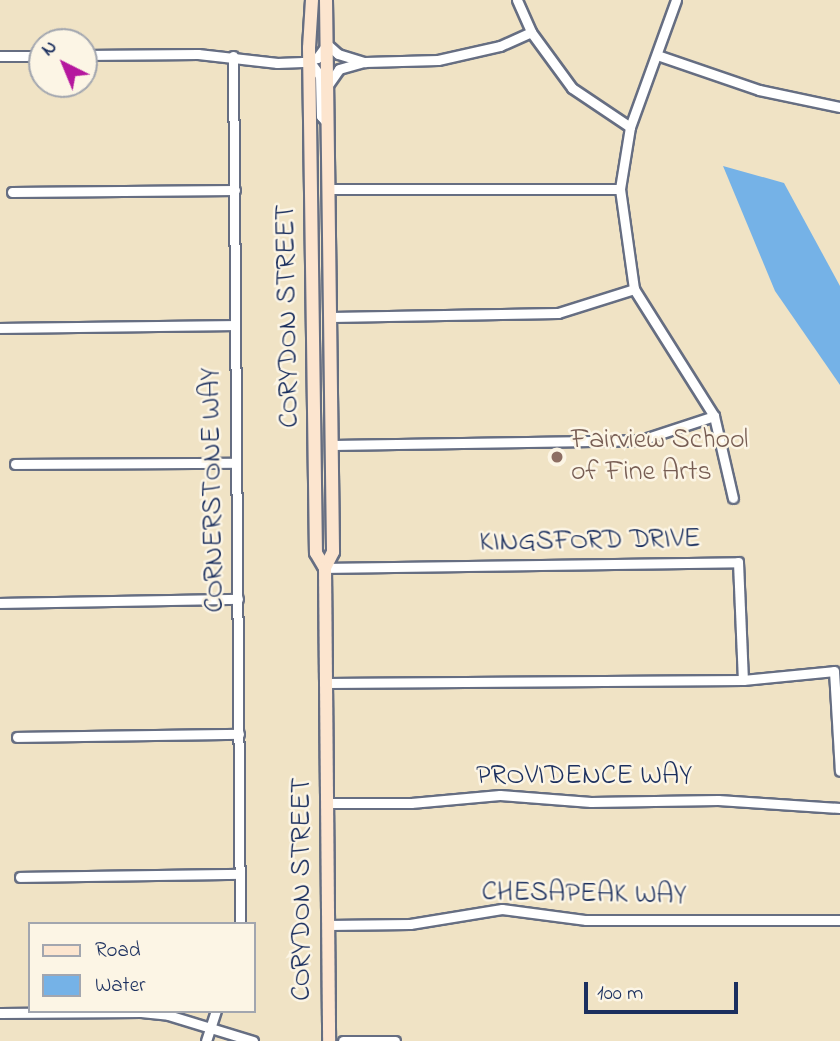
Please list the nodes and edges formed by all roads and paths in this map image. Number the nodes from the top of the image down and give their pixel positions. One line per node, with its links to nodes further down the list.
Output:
1 (312, 0): 12 (main road, CORYDON STREET)
2 (326, 0): 6 (main road, CORYDON STREET)
3 (517, 0): 5 (street)
4 (676, 0): 8 (street)
5 (531, 32): 13 (street); 17 (street)
6 (327, 44): 12 (street); 13 (street); 14 (main road, CORYDON STREET)
7 (98, 55): 11 (street)
8 (657, 55): 15 (street); 17 (street)
9 (0, 56): 10 (street)
10 (28, 56)
11 (233, 56): 12 (street); 20 (street, CORNERSTONE WAY)
12 (310, 62): 16 (street, CORYDON STREET); 31 (main road, CORYDON STREET)
13 (365, 62): 14 (street)
14 (328, 85): 16 (main road, CORYDON STREET)
15 (840, 107)
16 (327, 123): 18 (main road, CORYDON STREET)
17 (630, 127): 19 (street)
18 (330, 189): 19 (street); 23 (main road, CORYDON STREET)
19 (620, 189): 22 (street)
20 (235, 190): 21 (street); 24 (street, CORNERSTONE WAY)
21 (12, 192)
22 (634, 289): 23 (street); 26 (street)
23 (331, 317): 27 (main road, CORYDON STREET)
24 (234, 325): 25 (street); 28 (street, CORNERSTONE WAY)
25 (0, 328)
26 (714, 416): 27 (street); 30 (street)
27 (332, 445): 31 (main road, CORYDON STREET)
28 (236, 463): 29 (street); 32 (street, CORNERSTONE WAY)
29 (15, 464)
30 (733, 498)
31 (325, 568): 34 (street, KINGSFORD DRIVE); 35 (main road, CORYDON STREET)
32 (239, 599): 33 (street); 36 (street, CORNERSTONE WAY)
33 (0, 603)
34 (743, 680): 35 (street); 38 (street)
35 (326, 683): 39 (main road, CORYDON STREET)
36 (239, 734): 37 (street); 41 (street, CORNERSTONE WAY)
37 (17, 737)
38 (840, 771)
39 (327, 803): 40 (street, PROVIDENCE WAY); 45 (main road, CORYDON STREET)
40 (840, 808)
41 (240, 874): 42 (street); 44 (street, CORNERSTONE WAY)
42 (20, 877)
43 (840, 920): 45 (street, CHESAPEAK WAY)
44 (240, 922)
45 (328, 925): 53 (main road, CORYDON STREET)
46 (0, 1013): 47 (street)
47 (28, 1013)
48 (148, 1013): 50 (street)
49 (215, 1013): 50 (street)
50 (210, 1028): 51 (street); 52 (street)
51 (206, 1041)
52 (253, 1041)
53 (329, 1041)
54 (343, 1041): 55 (street)
55 (395, 1041)

